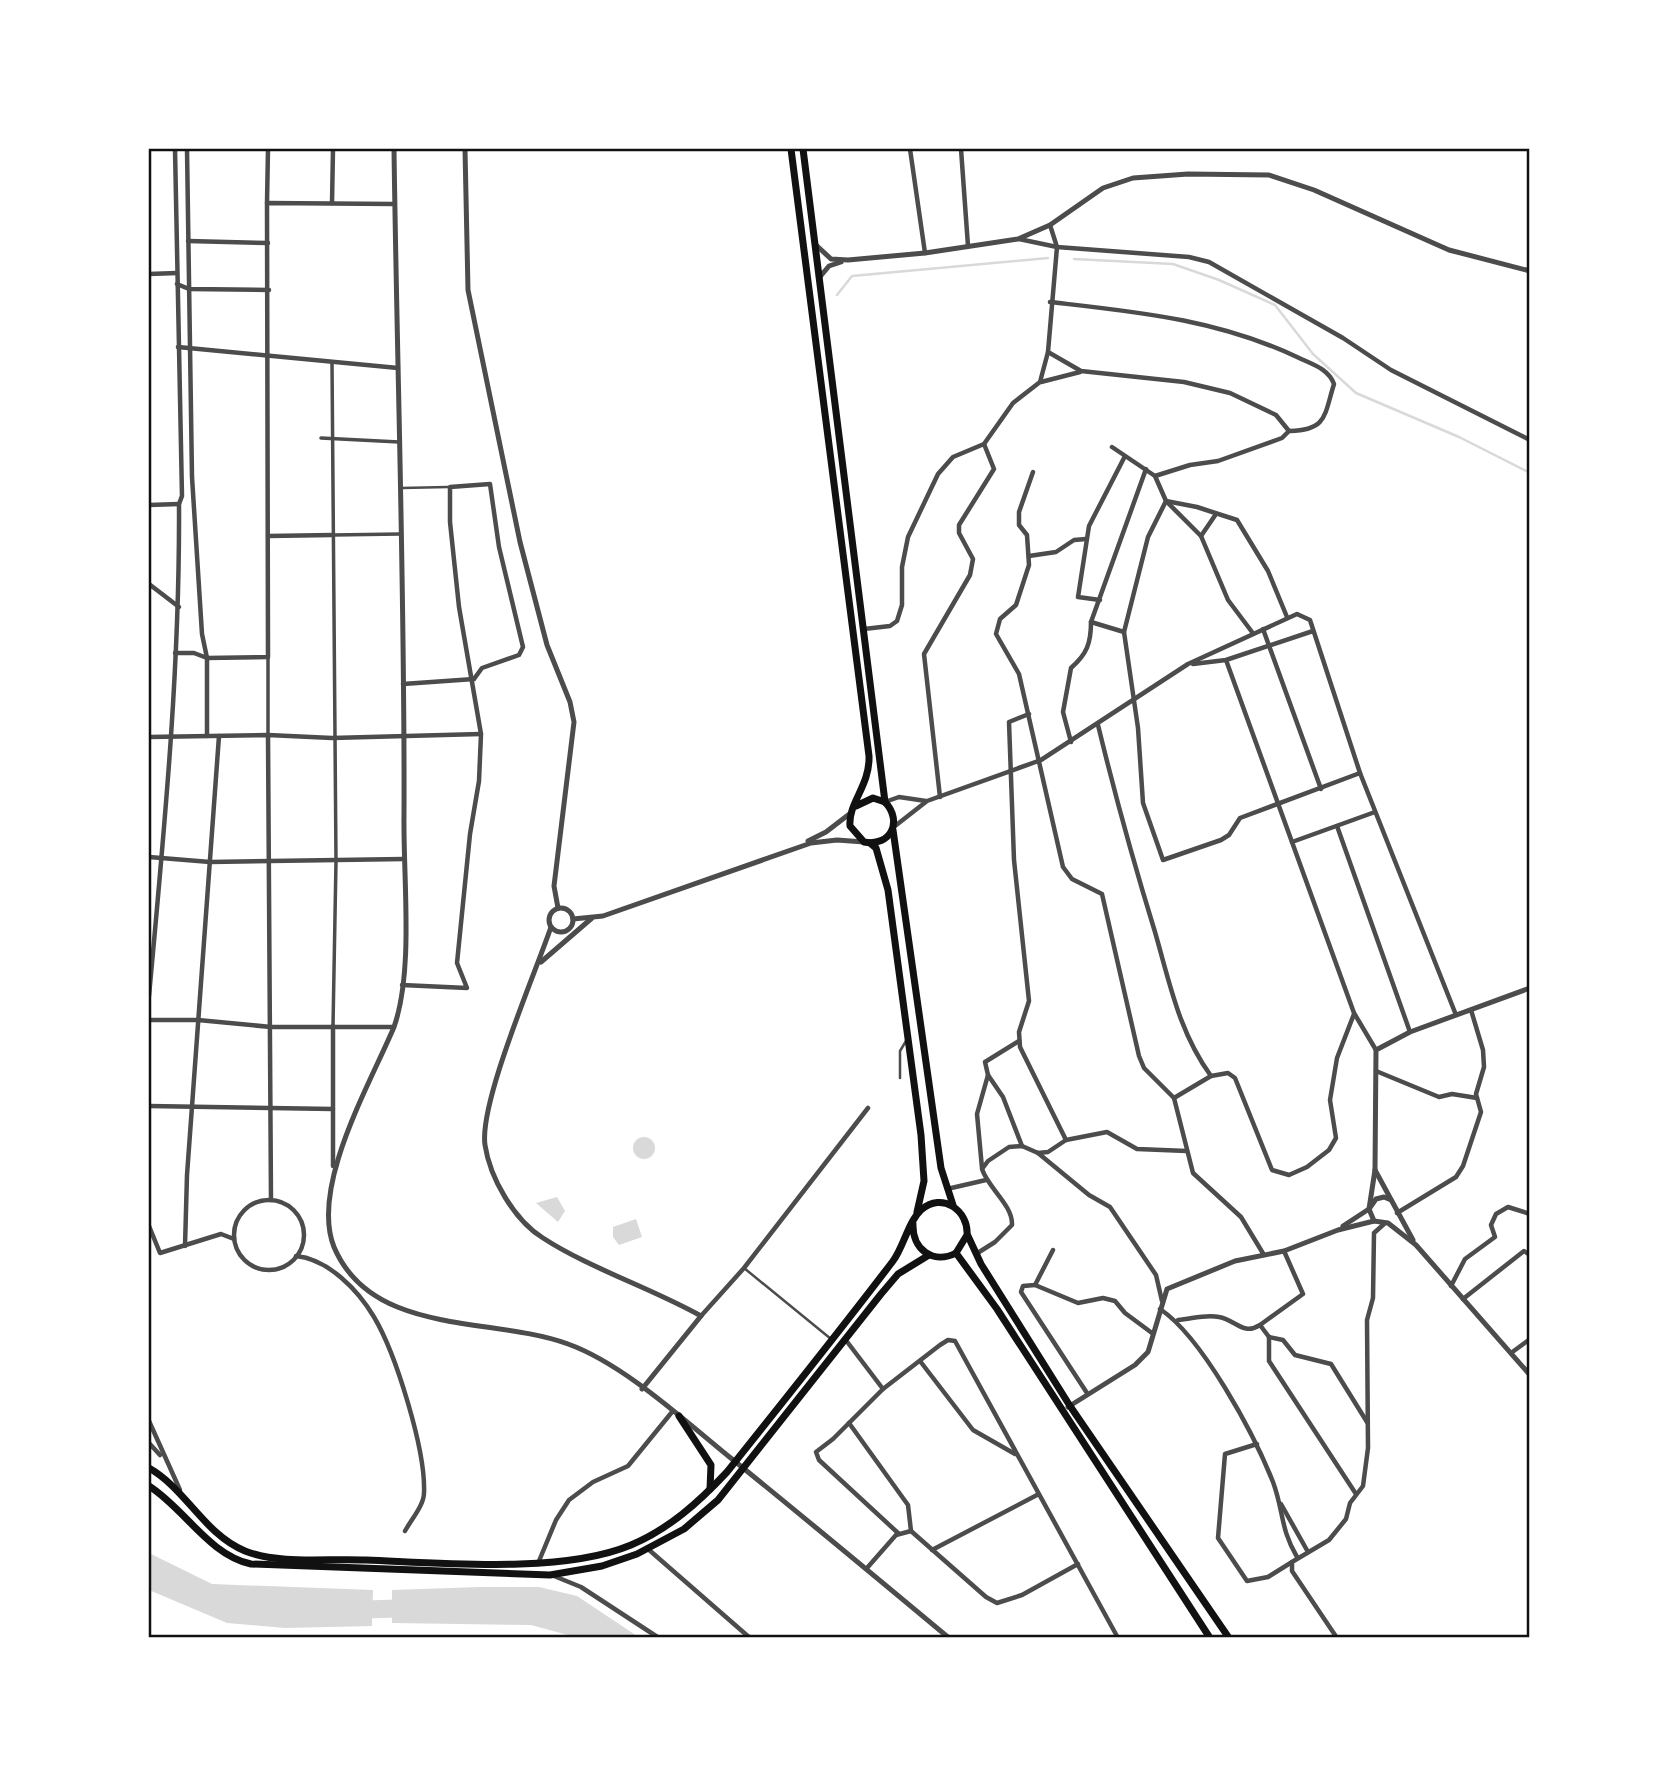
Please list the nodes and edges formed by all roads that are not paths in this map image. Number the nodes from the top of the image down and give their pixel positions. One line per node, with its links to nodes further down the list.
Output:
1 (175, 149): 24 (street)
2 (187, 149): 17 (street)
3 (268, 149): 11 (street)
4 (333, 149): 12 (street)
5 (394, 149): 13 (street)
6 (465, 149): 113 (street)
7 (791, 149): 100 (main road)
8 (803, 149): 16 (main road)
9 (909, 149): 21 (street)
10 (961, 149): 19 (street)
11 (267, 203): 12 (street); 18 (street)
12 (332, 203): 13 (street)
13 (394, 204): 36 (street)
14 (1050, 225): 15 (street); 20 (street); 23 (street)
15 (1018, 239): 19 (street); 20 (street)
16 (814, 240): 22 (street); 26 (main road)
17 (188, 241): 18 (street); 28 (street)
18 (268, 243): 29 (street)
19 (968, 246): 21 (street)
20 (1057, 247): 30 (street); 42 (street)
21 (925, 253): 22 (street)
22 (848, 260): 26 (street)
23 (1530, 271)
24 (177, 273): 25 (street); 27 (street)
25 (149, 274)
26 (819, 278): 67 (main road)
27 (177, 284): 28 (street); 31 (street)
28 (189, 289): 29 (street); 32 (street)
29 (269, 290): 34 (street)
30 (1050, 302): 33 (street); 39 (street)
31 (178, 347): 32 (street); 53 (street)
32 (192, 348): 34 (street); 75 (street)
33 (1048, 352): 37 (street); 38 (street)
34 (270, 356): 35 (street); 58 (street)
35 (332, 362): 36 (street); 41 (street)
36 (399, 368): 43 (street)
37 (1081, 371): 38 (street); 39 (street)
38 (1040, 382): 44 (street)
39 (1289, 431): 49 (street)
40 (321, 439): 41 (street)
41 (331, 439): 43 (street); 57 (street)
42 (1530, 440)
43 (400, 442): 51 (street)
44 (984, 444): 67 (street); 96 (street)
45 (1112, 447): 46 (street)
46 (1124, 457): 47 (street); 60 (street)
47 (1146, 469): 49 (street); 63 (street)
48 (1033, 472): 61 (street)
49 (1155, 476): 52 (street)
50 (450, 487): 51 (lane); 78 (street); 78 (street)
51 (399, 488): 56 (street)
52 (1167, 501): 55 (street); 59 (street); 70 (street)
53 (179, 504): 54 (street); 64 (street)
54 (149, 505)
55 (1216, 514): 59 (street); 65 (street)
56 (400, 534): 57 (street); 79 (street)
57 (333, 535): 58 (street); 90 (street)
58 (268, 536): 74 (street)
59 (1201, 536): 71 (street)
60 (1086, 539): 61 (street); 63 (street)
61 (1029, 555): 81 (street)
62 (149, 584): 64 (street)
63 (1100, 600): 66 (street)
64 (180, 608): 73 (street)
65 (1287, 617): 68 (street); 69 (street)
66 (1091, 622): 70 (street); 91 (street)
67 (863, 629): 98 (main road)
68 (1263, 629): 71 (street); 72 (street)
69 (1313, 631): 72 (street); 94 (street)
70 (1124, 632): 80 (street)
71 (1252, 632): 77 (street)
72 (1270, 647): 76 (street); 95 (street)
73 (175, 653): 75 (street); 88 (street)
74 (268, 657): 75 (street); 84 (street)
75 (207, 658): 85 (street)
76 (1226, 660): 77 (street); 99 (street)
77 (1188, 664): 80 (street)
78 (474, 679): 79 (street); 83 (street)
79 (402, 684): 89 (street)
80 (1133, 700): 82 (street); 99 (street)
81 (1029, 714): 92 (street); 93 (street)
82 (1098, 725): 91 (street); 135 (street)
83 (481, 734): 89 (street); 118 (street)
84 (268, 735): 86 (street); 90 (street); 112 (street)
85 (207, 736): 86 (street); 88 (street)
86 (219, 736): 111 (street)
87 (149, 737): 88 (street)
88 (173, 737): 108 (street)
89 (404, 737): 90 (street); 109 (street)
90 (332, 738): 110 (street)
91 (1071, 743): 92 (street)
92 (1041, 760): 93 (street); 137 (street)
93 (1013, 772): 96 (street); 131 (street)
94 (1360, 773): 95 (street); 101 (street)
95 (1321, 789): 99 (street)
96 (940, 797): 97 (street)
97 (926, 801): 98 (street); 103 (street)
98 (885, 802): 100 (main road); 103 (main road)
99 (1278, 806): 104 (street)
100 (854, 809): 105 (main road); 106 (street)
101 (1375, 812): 102 (street); 123 (street)
102 (1337, 826): 104 (street); 129 (street)
103 (894, 828): 105 (main road); 152 (main road)
104 (1292, 842): 122 (street)
105 (867, 843): 106 (street); 130 (main road)
106 (791, 849): 114 (street)
107 (149, 857): 108 (street)
108 (161, 858): 111 (street); 120 (street)
109 (404, 859): 110 (street); 118 (street)
110 (335, 861): 112 (street); 126 (street)
111 (210, 862): 112 (street); 125 (street)
112 (269, 863): 127 (street)
113 (558, 908): 115 (street); 116 (street)
114 (593, 917): 115 (street); 117 (street)
115 (573, 919): 116 (street)
116 (551, 927): 117 (street)
117 (538, 964): 183 (street)
118 (402, 985): 128 (street)
119 (1530, 988): 121 (street)
120 (149, 996)
121 (1471, 1010): 123 (street); 138 (street)
122 (1354, 1013): 132 (street); 135 (street)
123 (1456, 1015): 129 (street)
124 (149, 1020): 125 (street)
125 (198, 1020): 127 (street); 139 (street)
126 (333, 1026): 127 (street); 128 (street); 143 (street)
127 (271, 1027): 141 (street)
128 (394, 1027): 148 (street)
129 (1410, 1032): 132 (street)
130 (908, 1038): 136 (lane); 159 (main road)
131 (1019, 1041): 134 (street); 144 (street)
132 (1376, 1050): 133 (street)
133 (1376, 1071): 138 (street); 150 (street)
134 (988, 1075): 145 (street); 149 (street)
135 (1211, 1076): 137 (street)
136 (900, 1078)
137 (1174, 1098): 146 (street)
138 (1476, 1098): 157 (street)
139 (193, 1105): 140 (street); 141 (street); 168 (street)
140 (149, 1106)
141 (268, 1106): 143 (street); 153 (street)
142 (868, 1108): 177 (street)
143 (333, 1109): 148 (street)
144 (1066, 1140): 146 (street); 147 (street)
145 (1022, 1146): 147 (street); 149 (street)
146 (1187, 1151): 174 (street)
147 (1038, 1153): 181 (street)
148 (333, 1166): 194 (street)
149 (982, 1170): 151 (street)
150 (1375, 1170): 154 (street); 156 (street)
151 (986, 1180): 152 (street); 173 (street)
152 (946, 1189): 155 (main road)
153 (271, 1200): 166 (street); 176 (street)
154 (1392, 1200): 156 (street); 157 (street)
155 (953, 1205): 159 (main road); 165 (main road)
156 (1369, 1209): 160 (street); 164 (street)
157 (1396, 1213): 162 (street); 167 (street)
158 (1530, 1214): 179 (street)
159 (916, 1216): 161 (main road)
160 (1374, 1221): 162 (street); 164 (street)
161 (913, 1224): 172 (main road); 188 (main road)
162 (1386, 1224): 167 (street); 202 (street)
163 (149, 1226): 168 (street)
164 (1338, 1230): 170 (street)
165 (967, 1235): 171 (main road); 173 (main road)
166 (234, 1239): 168 (street); 176 (street)
167 (1416, 1245): 179 (street)
168 (185, 1246)
169 (1053, 1250): 178 (street)
170 (1284, 1251): 174 (street); 185 (street)
171 (956, 1253): 172 (main road); 198 (main road)
172 (929, 1255): 189 (main road)
173 (976, 1255): 197 (main road)
174 (1264, 1255): 181 (street)
175 (1530, 1255): 180 (street)
176 (296, 1256): 216 (street)
177 (744, 1268): 183 (street); 188 (lane)
178 (1035, 1285): 186 (street); 196 (street)
179 (1451, 1286): 180 (street)
180 (1463, 1299): 191 (street)
181 (1162, 1301): 182 (street)
182 (1160, 1309): 184 (street); 186 (street)
183 (701, 1315): 194 (street)
184 (1177, 1320): 185 (street); 204 (street)
185 (1260, 1325): 187 (street)
186 (1152, 1334): 196 (street)
187 (1269, 1337): 202 (street); 213 (street)
188 (831, 1339): 207 (main road)
189 (845, 1339): 195 (street); 209 (main road)
190 (1530, 1339): 191 (street)
191 (1511, 1353): 193 (street)
192 (920, 1360): 195 (street); 205 (street); 205 (street)
193 (1530, 1375)
194 (642, 1389): 199 (street)
195 (883, 1389): 201 (street)
196 (1087, 1393): 197 (street)
197 (1070, 1406): 198 (street); 233 (main road)
198 (1063, 1411): 232 (main road)
199 (676, 1414): 207 (street); 212 (main road); 223 (street)
200 (149, 1421): 206 (street)
201 (849, 1423): 217 (street); 218 (street)
202 (1367, 1423): 213 (street)
203 (149, 1443): 206 (street)
204 (1257, 1444): 215 (street); 224 (street)
205 (1016, 1455): 214 (street)
206 (163, 1458): 211 (street)
207 (735, 1462): 209 (street); 212 (main road)
208 (149, 1468): 211 (main road)
209 (745, 1469): 219 (main road); 226 (street)
210 (149, 1486): 227 (main road)
211 (180, 1491): 223 (main road)
212 (709, 1492): 223 (main road)
213 (1356, 1494): 221 (street)
214 (1037, 1495): 220 (street); 225 (street)
215 (1279, 1501): 221 (street); 222 (street)
216 (405, 1531)
217 (911, 1531): 218 (street); 220 (street)
218 (898, 1533): 226 (street)
219 (648, 1549): 227 (main road); 229 (street)
220 (932, 1550): 225 (street)
221 (1308, 1552): 222 (street)
222 (1297, 1558): 224 (street)
223 (539, 1561)
224 (1292, 1562): 234 (street)
225 (1078, 1564): 231 (street)
226 (867, 1568): 230 (street)
227 (550, 1575): 228 (street)
228 (659, 1638)
229 (751, 1638)
230 (948, 1638)
231 (1118, 1638)
232 (1210, 1638)
233 (1229, 1638)
234 (1337, 1638)

